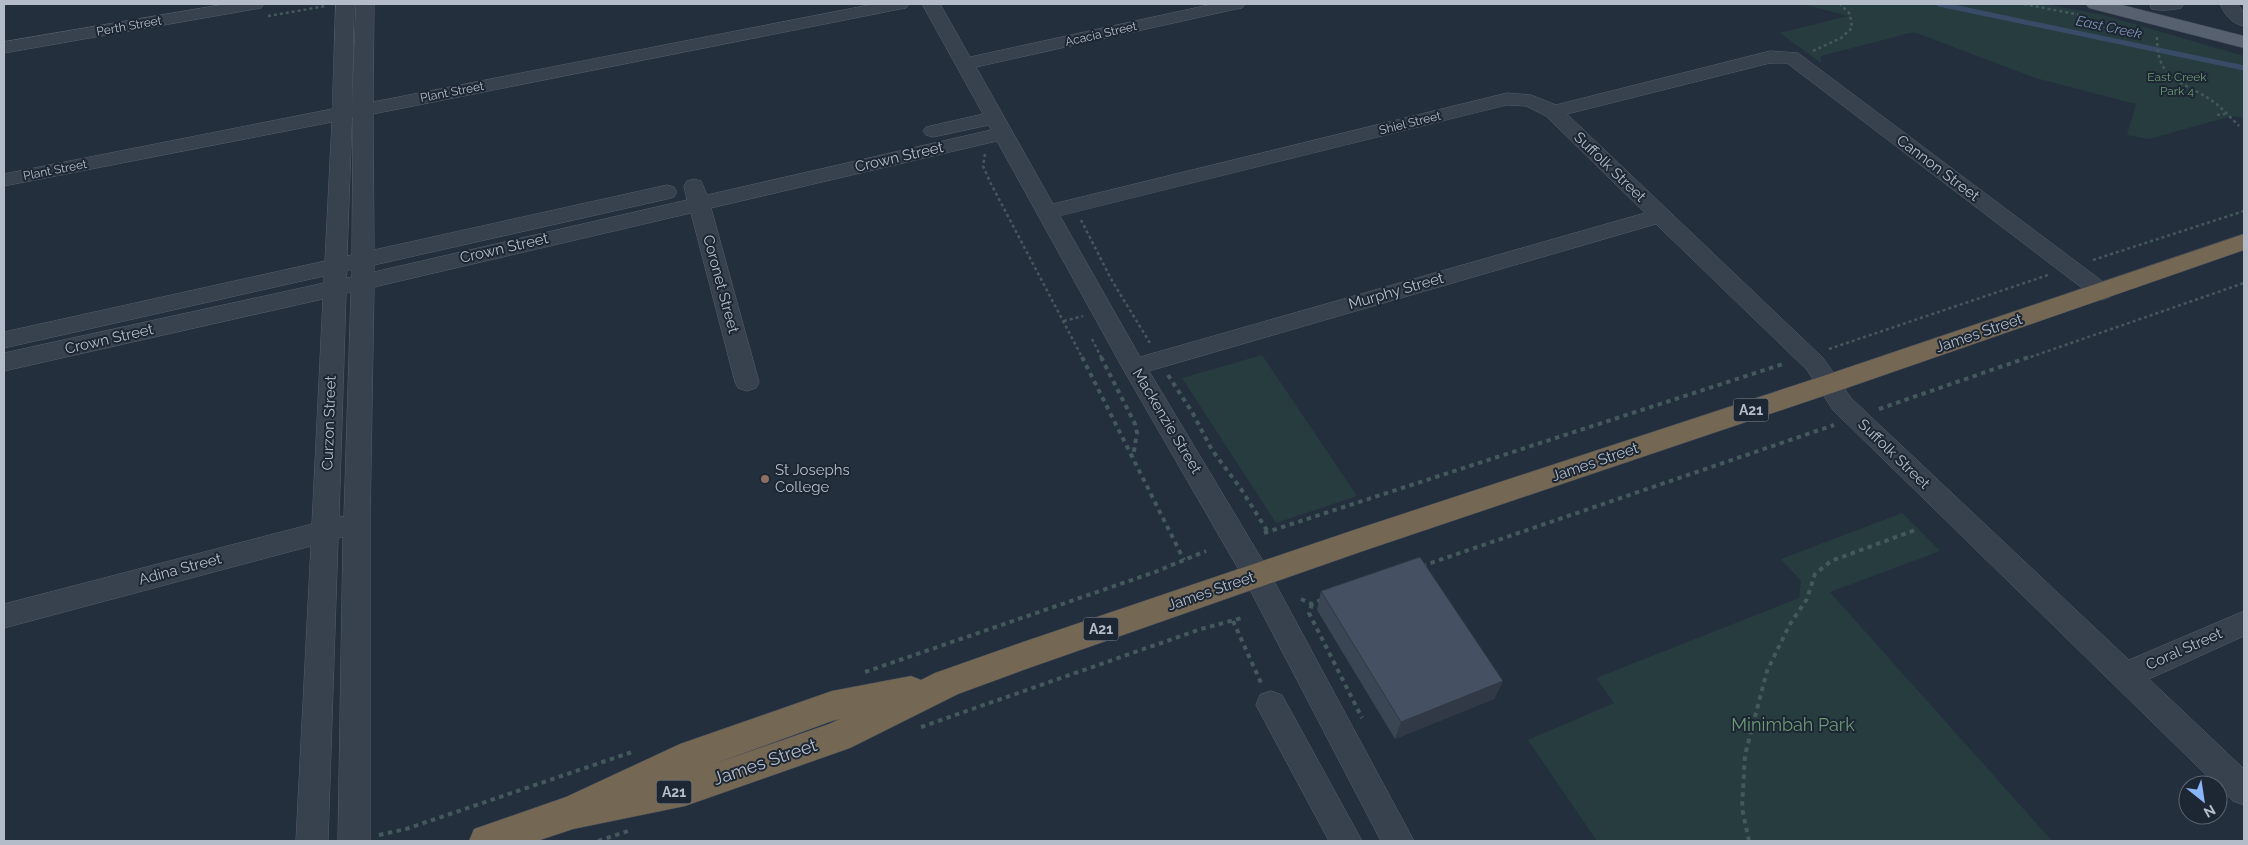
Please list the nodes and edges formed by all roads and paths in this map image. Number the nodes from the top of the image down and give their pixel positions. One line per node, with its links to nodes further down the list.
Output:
1 (254, 4): 17 (street, Perth Street)
2 (321, 4): 11 (path)
3 (365, 4): 20 (street, Curzon Street)
4 (900, 4): 20 (street, Plant Street)
5 (931, 4): 19 (street, Mackenzie Street)
6 (1236, 4): 12 (street, Acacia Street)
7 (1840, 4): 18 (path)
8 (2106, 4): 15 (main road)
9 (2162, 4): 14 (main road)
10 (2229, 4): 13 (street)
11 (335, 5): 20 (street, Curzon Street)
12 (1194, 8): 19 (street, Acacia Street)
13 (2244, 21)
14 (2244, 28)
15 (2244, 42)
16 (2156, 44): 22 (path)
17 (4, 48)
18 (1791, 58): 21 (street); 39 (street, Cannon Street)
19 (966, 64): 24 (street, Mackenzie Street)
20 (352, 112): 27 (street, Plant Street); 35 (street, Curzon Street); 37 (street, Curzon Street)
21 (1553, 112): 29 (street, Shiel Street); 32 (street, Suffolk Street)
22 (2226, 114): 23 (path); 25 (path)
23 (2217, 115)
24 (1000, 125): 26 (street, Crown Street); 28 (street, Crown Street); 31 (street, Mackenzie Street)
25 (2239, 126)
26 (981, 138): 28 (street, Crown Street); 42 (path)
27 (4, 180)
28 (696, 194): 35 (street, Crown Street); 51 (street, Coronet Street)
29 (1072, 206): 31 (street, Shiel Street); 47 (path)
30 (2244, 211): 34 (path)
31 (1048, 212): 50 (street, Mackenzie Street)
32 (1659, 216): 47 (street, Murphy Street); 52 (street, Suffolk Street)
33 (2244, 242): 39 (highway, James Street / A21)
34 (2091, 261)
35 (363, 270): 37 (street, Crown Street); 56 (street, Curzon Street)
36 (2049, 275): 46 (path)
37 (334, 277): 45 (street, Crown Street); 48 (street, Crown Street); 57 (street, Curzon Street)
38 (2244, 283): 53 (path)
39 (2102, 292): 52 (highway, James Street / A21)
40 (1089, 314): 41 (path)
41 (1080, 317): 42 (path); 43 (path)
42 (1064, 321): 55 (path)
43 (1085, 325)
44 (1089, 334): 55 (path)
45 (4, 340)
46 (1820, 352)
47 (1160, 359): 49 (path); 50 (street, Murphy Street)
48 (4, 362)
49 (1791, 362)
50 (1134, 367): 61 (street, Mackenzie Street)
51 (747, 382)
52 (1829, 384): 61 (highway, James Street / A21); 68 (street, Suffolk Street)
53 (1871, 412)
54 (1842, 422): 60 (path)
55 (1133, 457): 59 (path)
56 (357, 523): 57 (street, Adina Street); 73 (street, Curzon Street)
57 (325, 530): 65 (street, Adina Street); 72 (street, Curzon Street)
58 (1918, 530): 77 (path)
59 (1184, 560)
60 (1413, 569)
61 (1256, 576): 74 (highway, James Street / A21); 76 (street, Mackenzie Street)
62 (1329, 597): 64 (path)
63 (1301, 599): 64 (path)
64 (1312, 604): 70 (path)
65 (4, 616)
66 (1233, 621): 69 (path)
67 (2244, 623): 68 (street, Coral Street)
68 (2125, 676): 71 (street, Suffolk Street)
69 (1272, 705): 75 (street)
70 (1366, 725)
71 (2244, 790)
72 (312, 841)
73 (354, 841)
74 (487, 841)
75 (1346, 841)
76 (1398, 841)
77 (1749, 841)

